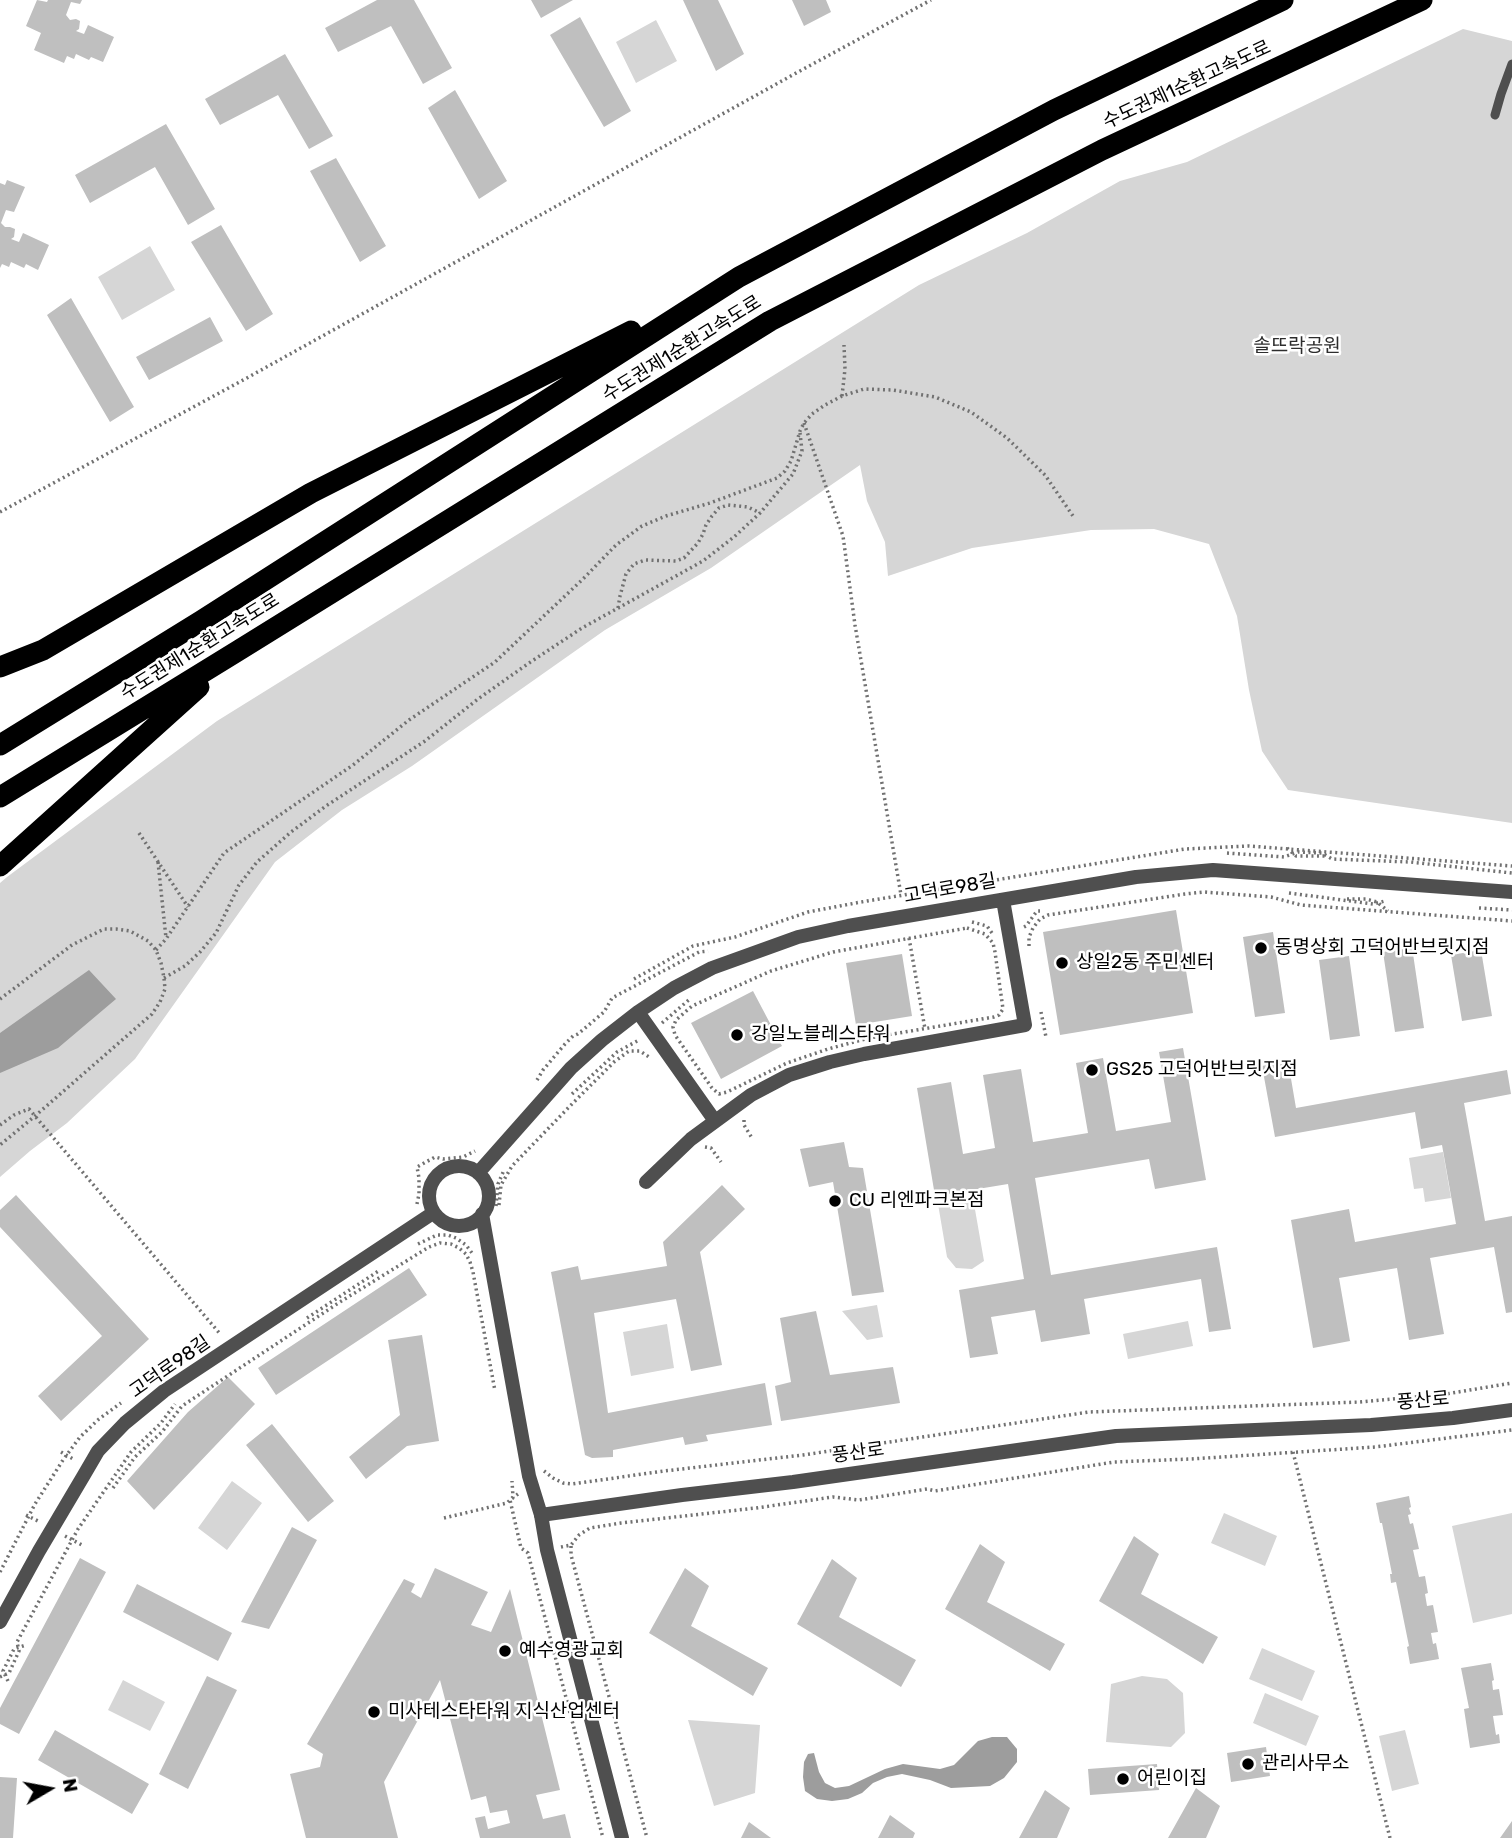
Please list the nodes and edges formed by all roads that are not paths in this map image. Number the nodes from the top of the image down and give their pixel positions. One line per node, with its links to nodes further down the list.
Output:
1 (1283, 0): 5 (highway, 수도권제1순환고속도로)
2 (1422, 0): 7 (highway, 수도권제1순환고속도로)
3 (1512, 64): 4 (lane)
4 (1495, 114)
5 (739, 277): 6 (highway); 10 (highway, 수도권제1순환고속도로)
6 (43, 650): 8 (highway); 9 (highway)
7 (236, 652): 11 (highway, 수도권제1순환고속도로); 12 (highway)
8 (0, 667)
9 (0, 678)
10 (0, 745)
11 (0, 797)
12 (0, 866)
13 (1512, 892): 14 (street, 고덕로98길)
14 (1003, 900): 15 (street, 고덕로98길); 16 (street)
15 (638, 1012): 16 (street); 17 (street, 고덕로98길)
16 (715, 1121): 18 (street)
17 (478, 1173): 19 (street); 20 (street)
18 (646, 1182)
19 (433, 1213): 20 (street); 23 (street, 고덕로98길)
20 (490, 1214): 22 (street)
21 (1512, 1410): 22 (street, 풍산로)
22 (541, 1515): 24 (street)
23 (0, 1622)
24 (622, 1838)

